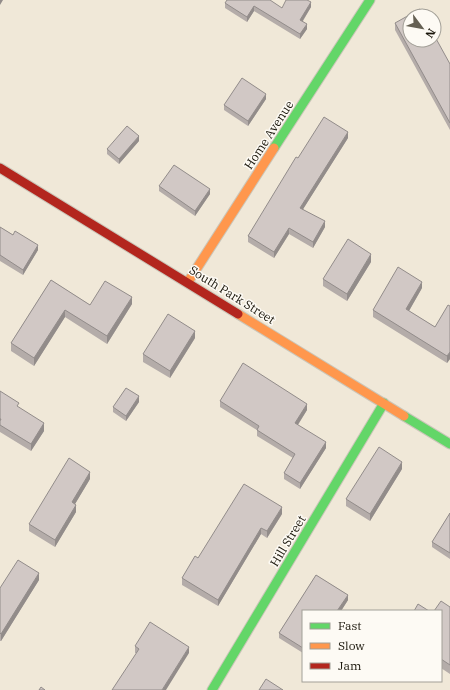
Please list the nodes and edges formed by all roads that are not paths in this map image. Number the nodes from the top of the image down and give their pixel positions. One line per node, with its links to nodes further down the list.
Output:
1 (370, 0): 3 (street, Home Avenue)
2 (0, 168): 3 (street, South Park Street)
3 (188, 282): 4 (street, South Park Street)
4 (384, 403): 5 (street, South Park Street); 6 (street, Hill Street)
5 (450, 444)
6 (212, 690)

